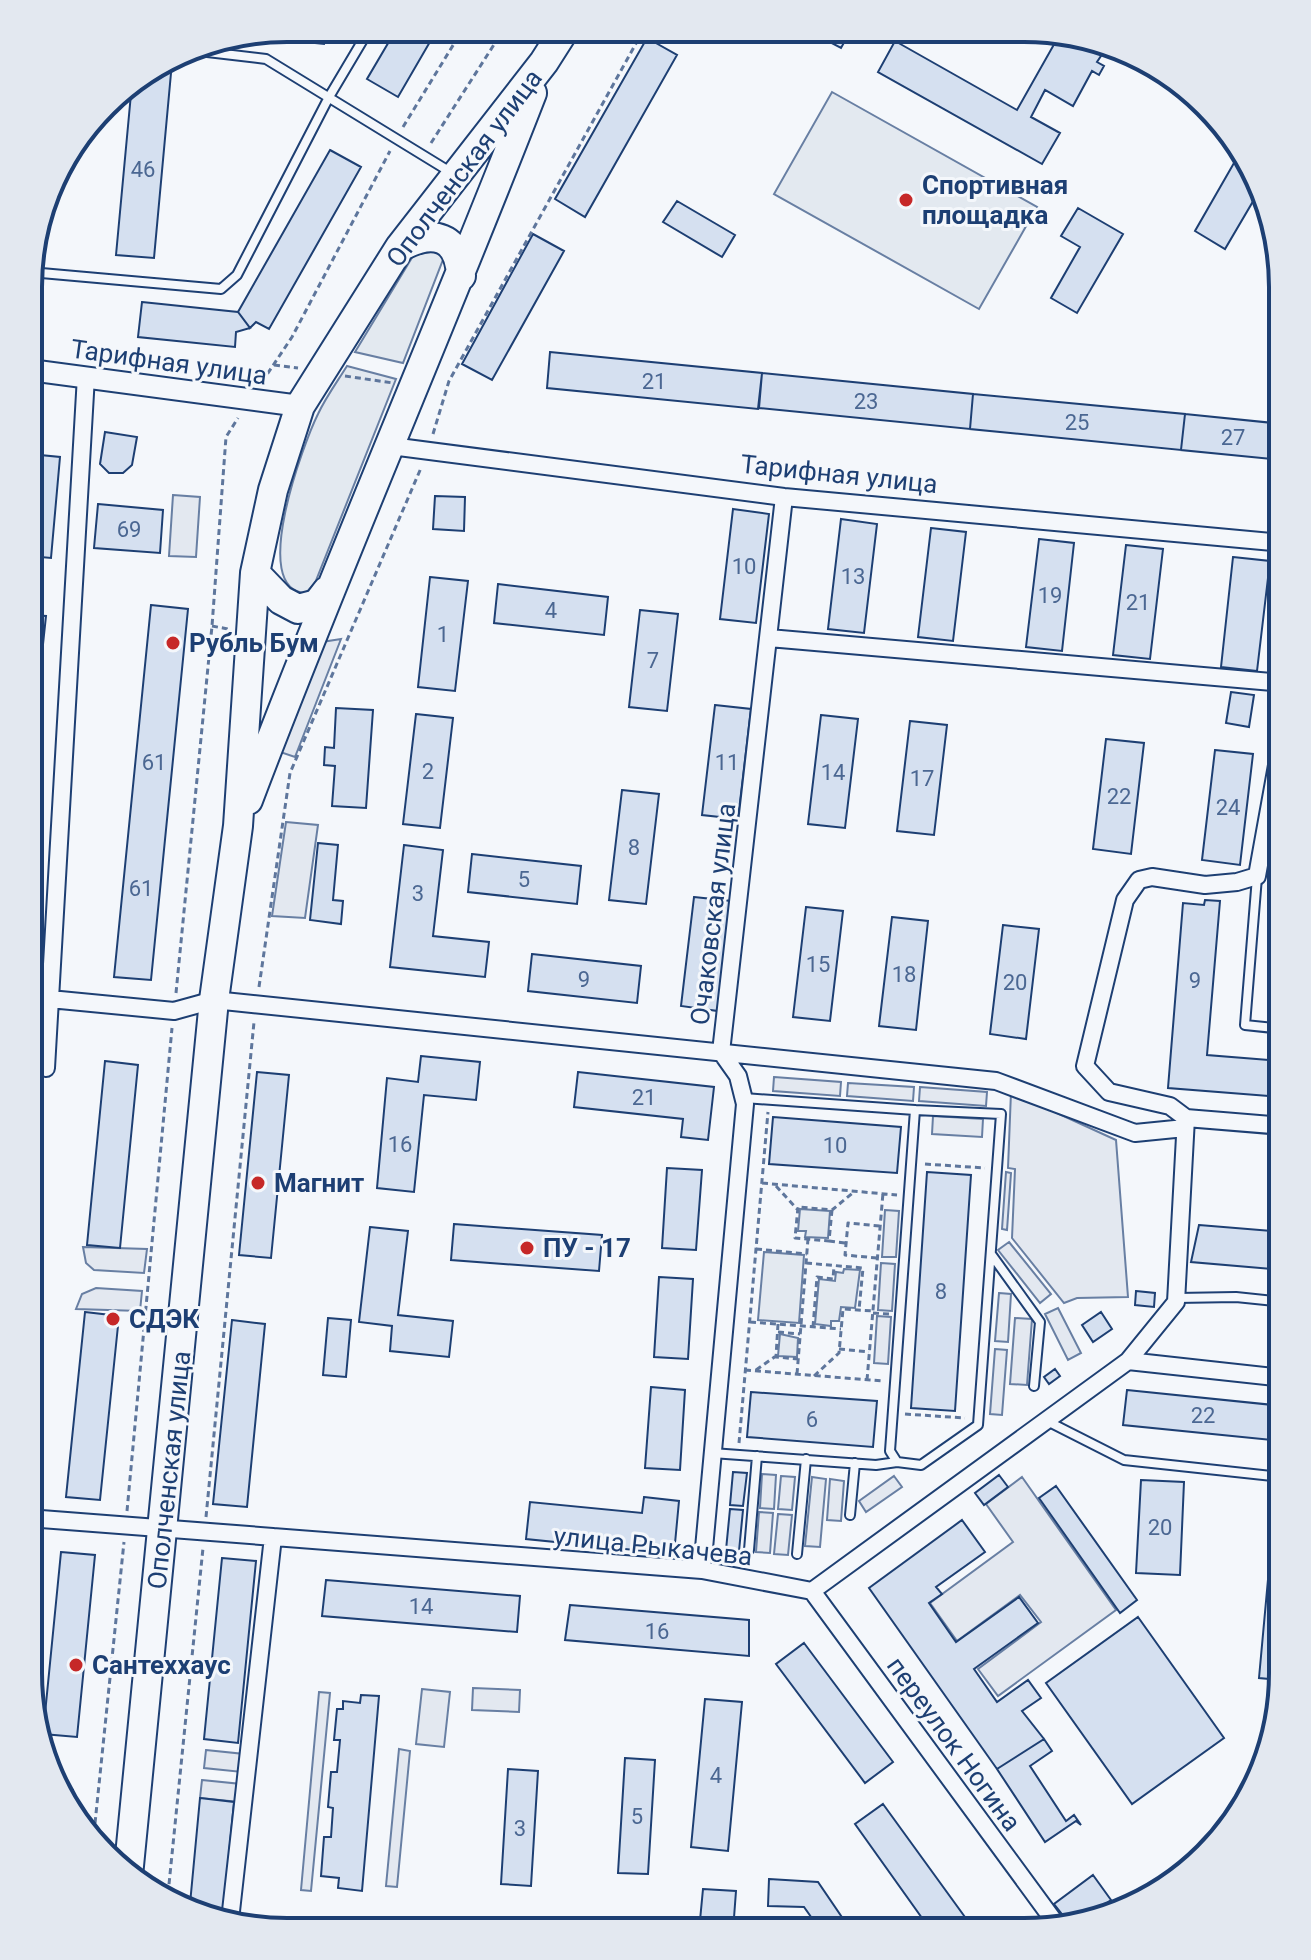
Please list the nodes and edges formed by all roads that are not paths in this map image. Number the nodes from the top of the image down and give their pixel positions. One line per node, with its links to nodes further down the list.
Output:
1 (362, 42): 5 (lane)
2 (557, 42): 4 (highway)
3 (217, 52): 5 (lane)
4 (544, 62): 6 (highway, Ополченская улица); 9 (highway, Ополченская улица)
5 (329, 97): 6 (lane); 8 (lane)
6 (456, 175): 7 (highway, Ополченская улица)
7 (400, 247): 9 (highway); 12 (highway, Ополченская улица)
8 (43, 273)
9 (461, 276): 13 (highway, Ополченская улица)
10 (42, 371): 11 (street, Тарифная улица)
11 (86, 376): 12 (street, Тарифная улица); 24 (street)
12 (300, 406): 16 (highway, Ополченская улица)
13 (391, 446): 14 (street, Тарифная улица); 17 (highway, Ополченская улица)
14 (784, 497): 15 (street, Тарифная улица); 18 (street, Очаковская улица)
15 (1269, 542)
16 (255, 573): 17 (highway); 20 (highway, Ополченская улица)
17 (327, 591): 20 (highway, Ополченская улица)
18 (769, 638): 19 (street); 27 (street, Очаковская улица)
19 (1269, 682)
20 (238, 826): 25 (highway, Ополченская улица)
21 (1269, 829): 22 (street)
22 (1257, 876): 26 (lane); 31 (street)
23 (42, 998): 24 (street)
24 (51, 999): 25 (street); 28 (street)
25 (214, 1000): 27 (street); 48 (highway, Ополченская улица)
26 (1268, 1027)
27 (721, 1052): 29 (street, Очаковская улица); 31 (street)
28 (46, 1068)
29 (744, 1098): 30 (lane); 40 (street, Очаковская улица)
30 (915, 1110): 33 (lane); 43 (lane)
31 (1186, 1118): 32 (street); 34 (street)
32 (1268, 1125)
33 (991, 1254): 38 (lane); 43 (lane)
34 (1176, 1298): 35 (lane); 36 (street)
35 (1268, 1300)
36 (1128, 1361): 37 (street); 39 (street)
37 (1268, 1376)
38 (1034, 1386)
39 (1046, 1421): 45 (lane); 53 (street)
40 (712, 1453): 41 (lane); 52 (street, Очаковская улица)
41 (757, 1456): 42 (lane); 50 (lane)
42 (806, 1459): 44 (lane); 51 (lane)
43 (897, 1462): 44 (lane)
44 (855, 1463): 46 (lane)
45 (1268, 1476)
46 (850, 1515)
47 (42, 1519): 48 (street, улица Рыкачева)
48 (164, 1530): 49 (street, улица Рыкачева); 54 (highway, Ополченская улица)
49 (273, 1537): 52 (street, улица Рыкачева); 55 (street)
50 (749, 1550)
51 (797, 1554)
52 (702, 1570): 53 (street, улица Рыкачева)
53 (812, 1591): 56 (street, переулок Ногина)
54 (130, 1860)
55 (231, 1911)
56 (1051, 1916)

